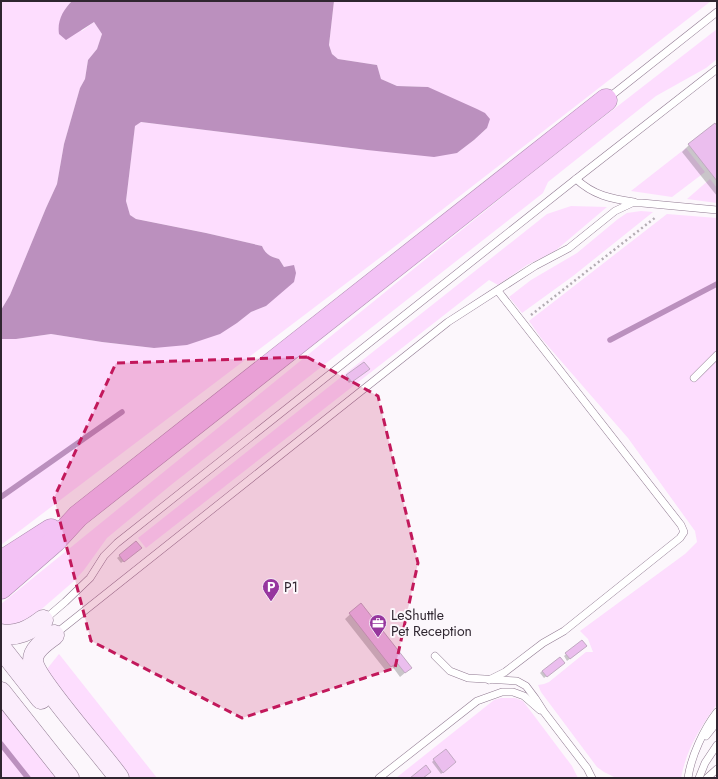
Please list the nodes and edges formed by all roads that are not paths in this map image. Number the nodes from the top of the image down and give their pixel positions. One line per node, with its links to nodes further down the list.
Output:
1 (717, 12): 5 (lane)
2 (717, 69): 3 (lane)
3 (710, 75): 4 (lane); 6 (lane)
4 (717, 77)
5 (606, 100): 12 (highway)
6 (576, 179): 7 (lane); 13 (lane)
7 (642, 203): 8 (lane); 9 (lane)
8 (717, 210)
9 (498, 291): 13 (lane); 17 (lane)
10 (717, 355): 11 (lane)
11 (694, 378)
12 (4, 577)
13 (48, 628): 14 (main road); 30 (main road)
14 (1, 634)
15 (1, 648): 29 (main road)
16 (435, 656): 17 (lane)
17 (489, 680): 19 (lane)
18 (1, 692): 28 (main road)
19 (544, 712): 26 (lane); 31 (lane)
20 (717, 712): 23 (lane)
21 (717, 722): 23 (lane)
22 (717, 745): 25 (lane)
23 (697, 749): 34 (lane)
24 (717, 754): 25 (lane)
25 (706, 763): 35 (lane)
26 (587, 768): 32 (lane); 33 (lane)
27 (717, 769): 36 (lane)
28 (69, 778)
29 (103, 778)
30 (119, 778)
31 (379, 778)
32 (592, 778)
33 (598, 778)
34 (688, 778)
35 (699, 778)
36 (707, 778)

